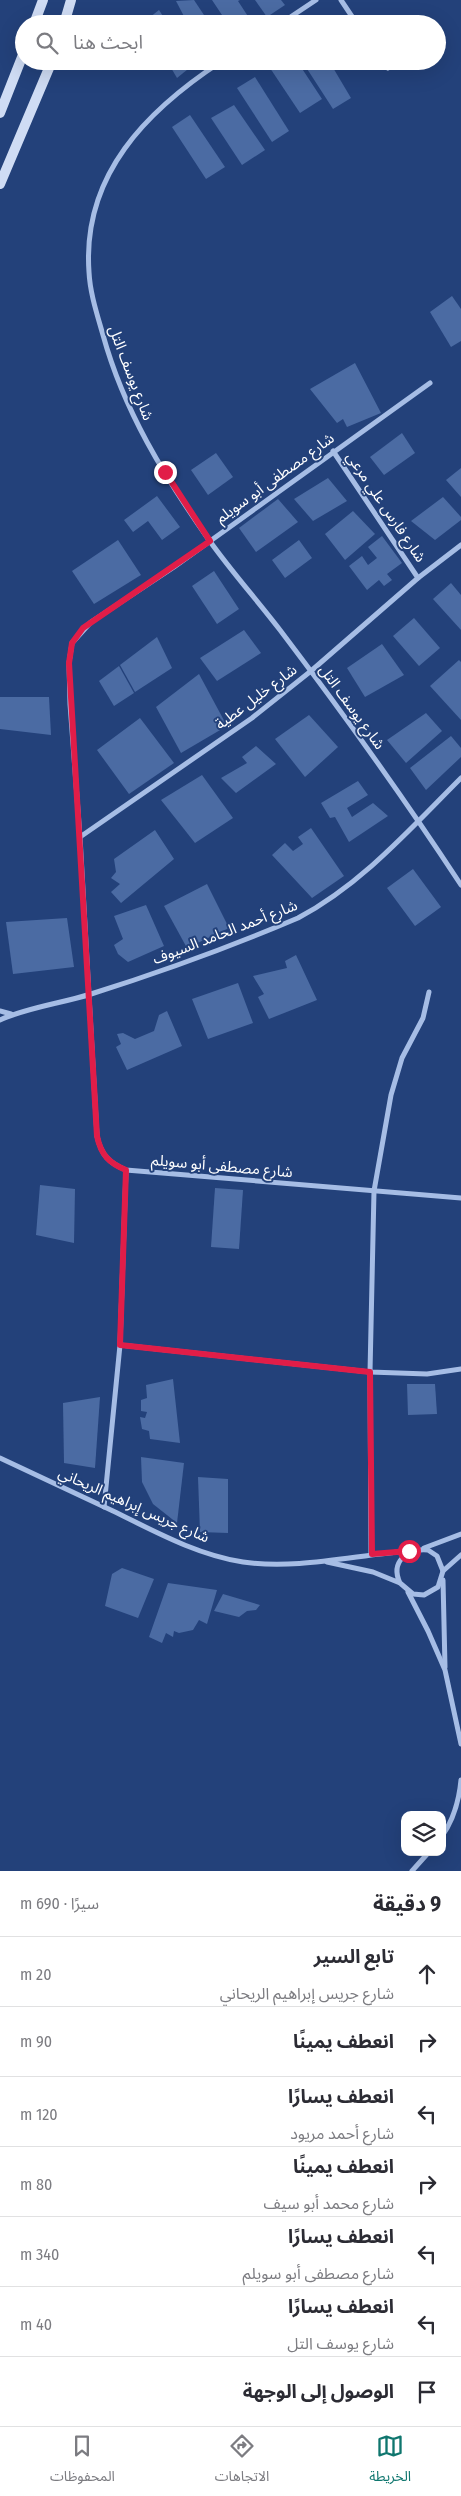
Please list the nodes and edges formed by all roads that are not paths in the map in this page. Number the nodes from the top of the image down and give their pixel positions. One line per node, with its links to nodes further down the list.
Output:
1 (43, 0): 5 (main road)
2 (71, 0): 6 (main road)
3 (316, 0): 7 (street)
4 (341, 0): 8 (street)
5 (37, 15)
6 (67, 15)
7 (294, 15)
8 (352, 15)
9 (15, 70): 12 (main road)
10 (48, 70): 14 (main road)
11 (208, 70): 17 (street, شارع يوسف التل)
12 (4, 92): 13 (main road)
13 (0, 113)
14 (0, 184)
15 (430, 383): 16 (street, شارع مصطفى أبو سويلم)
16 (333, 451): 17 (street, شارع مصطفى أبو سويلم); 19 (street, شارع فارس علي مرعي)
17 (210, 541): 20 (street, شارع يوسف التل); 23 (street, شارع مصطفى أبو سويلم)
18 (461, 545): 19 (street, شارع خليل عطية)
19 (418, 578): 20 (street, شارع خليل عطية)
20 (311, 671): 22 (street, شارع يوسف التل); 23 (street, شارع خليل عطية)
21 (461, 778): 22 (street, شارع أحمد الحامد السيوف)
22 (418, 821): 24 (street, شارع يوسف التل); 26 (street, شارع أحمد الحامد السيوف)
23 (80, 837): 26 (street, شارع مصطفى أبو سويلم)
24 (461, 885)
25 (429, 992): 31 (street)
26 (90, 995): 28 (street, شارع أحمد الحامد السيوف); 30 (street, شارع مصطفى أبو سويلم)
27 (0, 1011): 28 (street, شارع أحمد الحامد السيوف)
28 (12, 1014): 29 (street, شارع أحمد الحامد السيوف)
29 (0, 1020)
30 (126, 1170): 31 (street, شارع مصطفى أبو سويلم); 33 (street)
31 (374, 1191): 32 (street, شارع مصطفى أبو سويلم); 35 (street)
32 (461, 1198)
33 (120, 1345): 35 (street); 37 (street)
34 (461, 1370): 35 (street)
35 (370, 1372): 41 (street)
36 (0, 1458): 37 (street, شارع جريس إبراهيم الريحاني)
37 (104, 1507): 43 (street, شارع جريس إبراهيم الريحاني)
38 (461, 1534): 39 (street)
39 (420, 1549): 40 (street); 44 (street)
40 (409, 1551): 41 (street, شارع جريس إبراهيم الريحاني); 45 (street)
41 (372, 1554): 43 (street, شارع جريس إبراهيم الريحاني)
42 (461, 1555): 44 (street)
43 (321, 1561): 45 (street, شارع جريس إبراهيم الريحاني)
44 (443, 1574): 46 (street); 47 (street)
45 (400, 1583): 46 (street)
46 (407, 1591): 47 (street)
47 (445, 1670): 48 (street)
48 (461, 1744)
49 (461, 1780): 50 (street)
50 (446, 1828)
51 (425, 1856): 52 (street)
52 (412, 1871)

